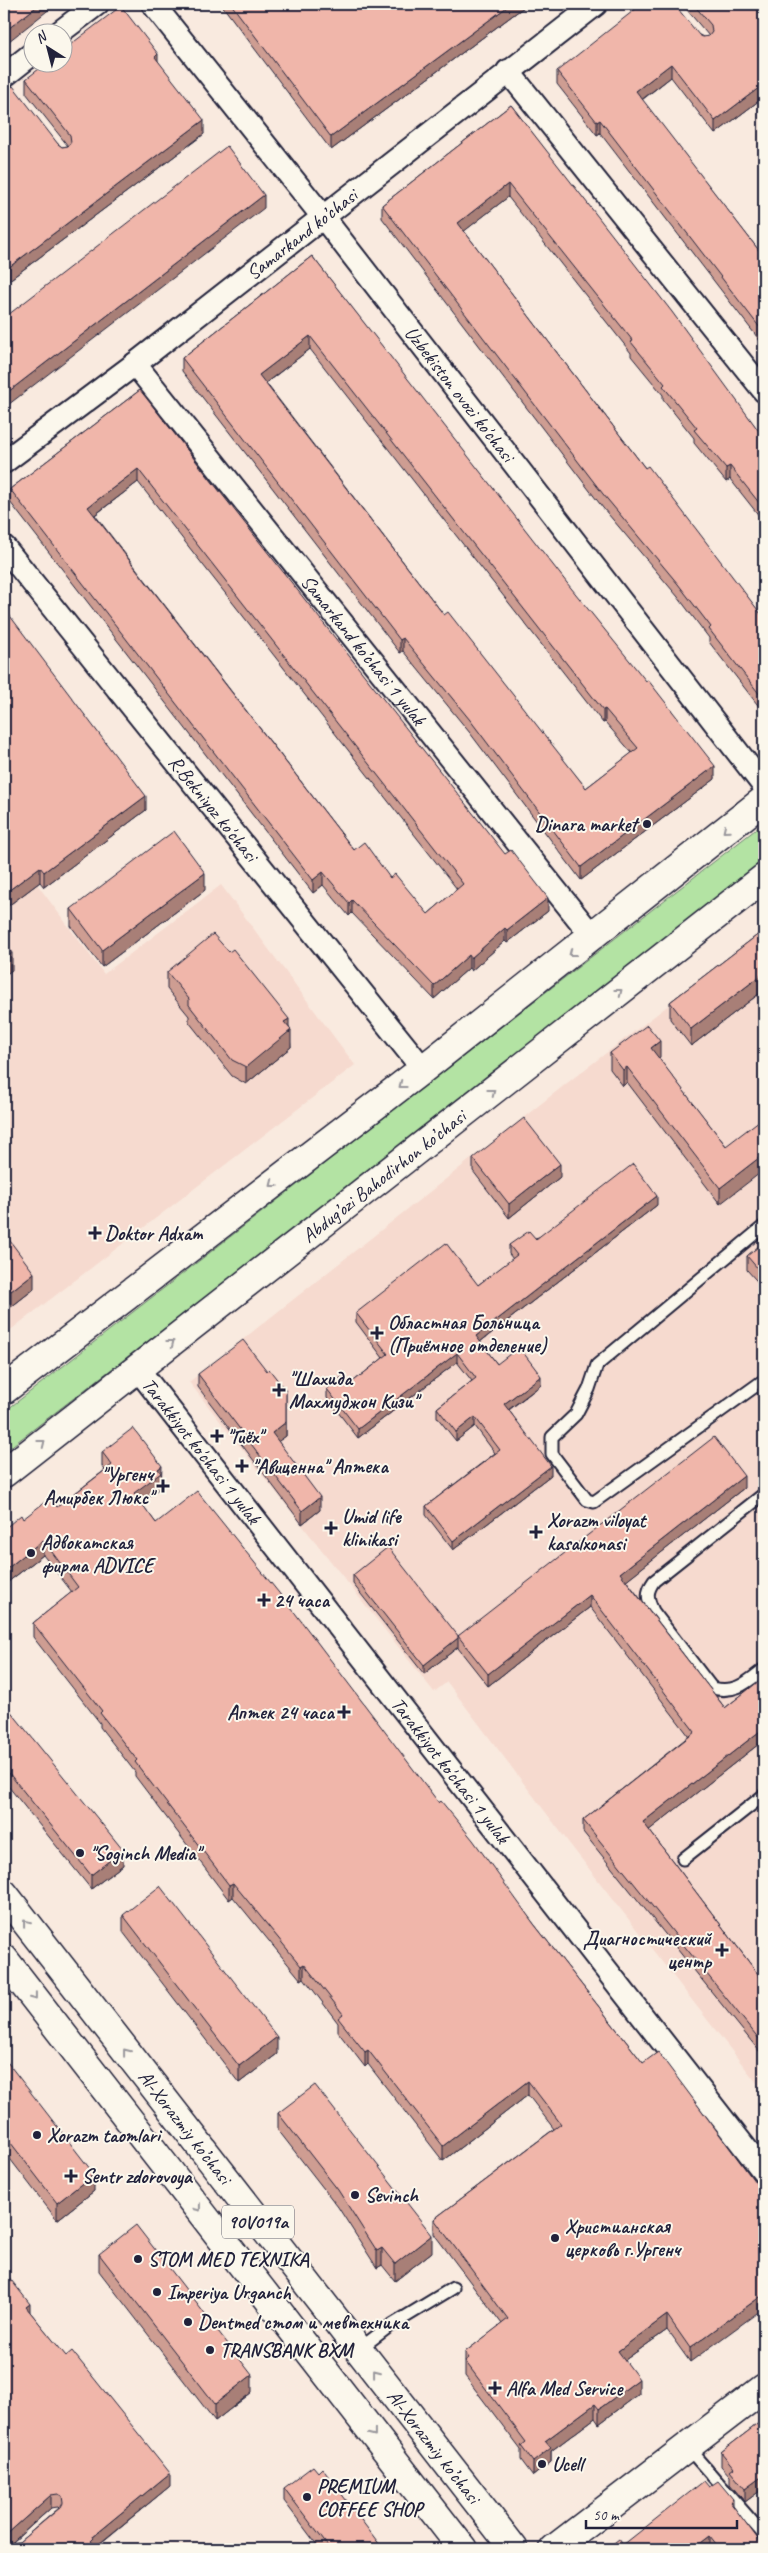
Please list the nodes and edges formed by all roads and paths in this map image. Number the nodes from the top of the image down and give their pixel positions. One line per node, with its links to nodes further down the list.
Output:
1 (97, 4): 4 (street)
2 (153, 4): 8 (street, Uzbekiston ovozi ko'chasi)
3 (596, 4): 6 (street, Samarkand ko’chasi)
4 (72, 23)
5 (22, 63): 7 (street)
6 (508, 71): 8 (street, Samarkand ko’chasi); 10 (street)
7 (5, 78)
8 (323, 217): 9 (street, Samarkand ko’chasi); 13 (street, Uzbekiston ovozi ko'chasi)
9 (136, 364): 11 (street, Samarkand ko’chasi); 16 (street, Samarkand ko’chasi 1 yulak)
10 (764, 391)
11 (4, 462)
12 (4, 547): 17 (street, R.Bekniyoz ko'chasi)
13 (764, 786)
14 (764, 800): 16 (main road, one-way to 16)
15 (764, 878): 19 (main road, Abdug’ozi Bahodirhon ko’chasi, one-way to 15)
16 (593, 937): 17 (main road, one-way to 17)
17 (423, 1069): 21 (main road, one-way to 21)
18 (764, 1226): 20 (lane)
19 (138, 1368): 22 (main road, Abdug’ozi Bahodirhon ko’chasi, one-way to 19); 29 (street, Tarakkiyot ko'chasi 1 yulak)
20 (764, 1380)
21 (4, 1390)
22 (4, 1473)
23 (763, 1497): 24 (lane)
24 (764, 1670)
25 (764, 1795): 26 (lane)
26 (683, 1859)
27 (4, 1894): 31 (main road, Al-Xorazmiy ko’chasi / 90V019a, one-way to 27)
28 (4, 1959): 35 (main road, Al-Xorazmiy ko’chasi / 90V019a, one-way to 35)
29 (764, 2172)
30 (453, 2288): 31 (lane)
31 (358, 2350): 36 (main road, Al-Xorazmiy ko’chasi / 90V019a, one-way to 31)
32 (764, 2388): 33 (main road)
33 (687, 2447): 34 (lane); 37 (main road)
34 (764, 2535)
35 (463, 2549)
36 (514, 2549)
37 (554, 2549)

